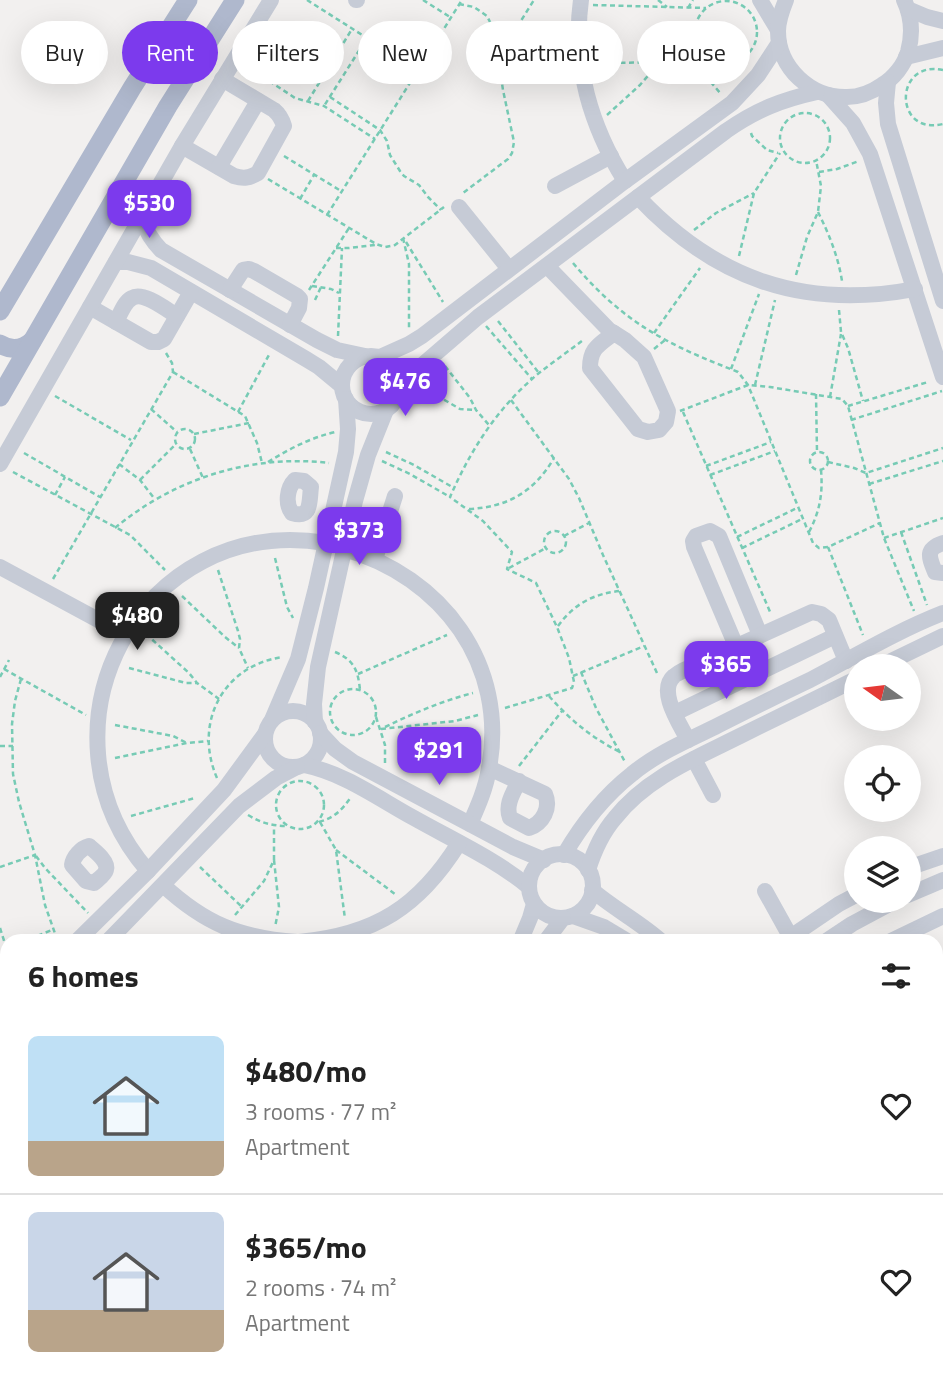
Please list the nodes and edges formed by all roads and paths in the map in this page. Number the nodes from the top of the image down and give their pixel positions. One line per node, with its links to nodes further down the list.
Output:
1 (188, 0): 99 (main road)
2 (235, 0): 108 (main road)
3 (271, 0): 18 (street)
4 (307, 0): 25 (path)
5 (534, 0): 21 (path)
6 (659, 0): 14 (path)
7 (693, 0): 15 (path)
8 (760, 0): 27 (street)
9 (786, 0): 27 (street)
10 (426, 1): 17 (path)
11 (461, 2): 17 (path); 20 (path)
12 (580, 2): 14 (path); 22 (street)
13 (906, 5): 24 (street); 31 (street)
14 (667, 7): 15 (path)
15 (688, 8): 16 (path)
16 (706, 8): 23 (path); 29 (path)
17 (451, 17): 19 (path)
18 (258, 21)
19 (448, 21)
20 (490, 21)
21 (520, 21)
22 (579, 21)
23 (697, 21)
24 (943, 21)
25 (352, 29): 26 (path); 45 (path)
26 (358, 33)
27 (779, 36): 42 (street); 46 (street)
28 (943, 48): 31 (street)
29 (750, 49)
30 (358, 53): 43 (path)
31 (906, 57): 35 (street)
32 (232, 64): 34 (street)
33 (943, 70): 50 (path)
34 (222, 79): 44 (street); 53 (street)
35 (888, 82): 42 (street); 79 (street)
36 (273, 84): 45 (path)
37 (409, 84): 51 (path)
38 (502, 84): 70 (path)
39 (584, 84): 49 (street)
40 (639, 84): 49 (path)
41 (712, 84): 46 (path)
42 (822, 94): 48 (street); 56 (street)
43 (330, 97): 47 (path); 51 (path)
44 (258, 101): 54 (street); 60 (street)
45 (308, 101): 47 (path)
46 (732, 103): 64 (street)
47 (324, 106): 52 (path)
48 (746, 117): 55 (path); 68 (street)
49 (596, 124): 58 (street)
50 (942, 126)
51 (380, 130): 52 (path); 71 (path)
52 (375, 139): 66 (path)
53 (182, 146): 60 (street); 74 (street)
54 (272, 148): 62 (street); 63 (path)
55 (780, 153): 57 (path); 67 (path)
56 (870, 154): 61 (path); 91 (street)
57 (786, 155): 59 (path); 59 (path)
58 (611, 156): 64 (street); 65 (street)
59 (816, 160): 61 (path)
60 (219, 167): 62 (street)
61 (818, 172): 72 (path)
62 (258, 173): 69 (path)
63 (314, 174): 66 (path); 69 (path)
64 (625, 181): 87 (street)
65 (555, 186)
66 (341, 192): 73 (path)
67 (754, 193): 77 (path); 88 (path)
68 (638, 197): 77 (street); 82 (street)
69 (300, 199): 73 (path)
70 (457, 201): 71 (path); 87 (street)
71 (441, 209): 76 (path)
72 (818, 212): 90 (path); 95 (path)
73 (327, 215): 75 (path)
74 (141, 217): 84 (street); 92 (street)
75 (349, 228): 78 (path); 80 (path)
76 (403, 238): 78 (path); 101 (path); 113 (path)
77 (682, 239): 83 (street)
78 (376, 244): 81 (path)
79 (925, 244): 85 (street); 96 (street)
80 (336, 248): 81 (path); 89 (path)
81 (342, 248): 94 (path)
82 (564, 253): 86 (street); 107 (path)
83 (708, 256): 88 (street); 107 (path)
84 (116, 261): 93 (street); 98 (street)
85 (943, 261)
86 (547, 266): 100 (street); 106 (street)
87 (509, 270): 101 (street)
88 (735, 271): 90 (street)
89 (312, 286): 94 (path); 97 (path)
90 (778, 286): 95 (street); 117 (path); 125 (path)
91 (915, 289): 95 (street); 121 (street)
92 (230, 290): 97 (street); 104 (street)
93 (191, 292): 102 (street); 111 (street)
94 (340, 293): 114 (path)
95 (841, 296): 105 (path)
96 (943, 301)
97 (300, 304): 104 (street)
98 (90, 307): 103 (street); 126 (street)
99 (0, 311)
100 (484, 313): 115 (street); 119 (path); 120 (path)
101 (451, 314): 113 (street)
102 (177, 316): 103 (street); 110 (street)
103 (117, 322): 110 (street)
104 (290, 325): 114 (street)
105 (841, 332): 130 (path); 132 (path)
106 (614, 333): 138 (street); 138 (street)
107 (654, 333): 117 (path)
108 (32, 341): 112 (main road); 122 (main road)
109 (582, 341): 119 (path)
110 (158, 342): 118 (path)
111 (276, 342): 128 (street); 137 (path)
112 (0, 344)
113 (409, 344): 116 (street)
114 (337, 350): 116 (street)
115 (435, 353): 124 (street); 136 (path)
116 (372, 356): 124 (street); 128 (street)
117 (731, 369): 123 (path)
118 (173, 372): 134 (path); 137 (path)
119 (539, 373): 120 (path)
120 (532, 379): 131 (path)
121 (936, 379): 132 (path)
122 (3, 385)
123 (748, 385): 125 (path); 138 (path); 146 (path)
124 (404, 386): 135 (street); 136 (path)
125 (755, 386): 129 (path)
126 (43, 388): 145 (path); 148 (street)
127 (943, 391): 139 (path)
128 (344, 392): 135 (street); 142 (street)
129 (816, 394): 130 (path); 153 (path)
130 (830, 397): 133 (path)
131 (511, 400): 141 (path); 154 (path)
132 (863, 401): 133 (path)
133 (848, 405): 139 (path)
134 (150, 409): 143 (path); 145 (path)
135 (386, 410): 151 (street)
136 (476, 410): 141 (path)
137 (238, 412): 140 (path)
138 (675, 413): 160 (path)
139 (851, 420): 163 (path)
140 (248, 424): 144 (path); 157 (path)
141 (489, 425): 169 (path)
142 (348, 429): 157 (path); 159 (street)
143 (177, 432): 144 (path); 147 (path)
144 (194, 434): 149 (path)
145 (132, 441): 158 (path)
146 (771, 442): 152 (path); 160 (path)
147 (176, 444): 149 (path); 167 (path)
148 (11, 446): 161 (street); 165 (path)
149 (190, 448): 166 (path)
150 (943, 448): 163 (path)
151 (370, 450): 169 (path); 173 (path); 196 (street)
152 (775, 451): 164 (path); 175 (path)
153 (817, 452): 156 (path); 162 (path)
154 (554, 458): 176 (path); 181 (path)
155 (943, 461): 168 (path)
156 (828, 462): 162 (path); 163 (path)
157 (264, 463): 159 (path); 166 (path)
158 (119, 464): 167 (path); 172 (path)
159 (343, 465): 191 (street)
160 (706, 466): 164 (path)
161 (6, 468): 170 (path)
162 (821, 470): 184 (path)
163 (866, 473): 168 (path)
164 (710, 475): 187 (path)
165 (65, 477): 170 (path); 172 (path)
166 (203, 478): 174 (path)
167 (140, 480): 174 (path)
168 (869, 484): 182 (path)
169 (454, 488): 173 (path)
170 (55, 495): 177 (path)
171 (395, 496): 198 (street)
172 (100, 497): 177 (path)
173 (450, 497): 176 (path)
174 (155, 498): 183 (path)
175 (799, 507): 179 (path); 187 (path)
176 (468, 509): 200 (path)
177 (90, 514): 183 (path); 204 (path)
178 (296, 515): 189 (street)
179 (803, 518): 184 (path); 195 (path)
180 (943, 518): 185 (path)
181 (589, 523): 186 (path); 203 (path)
182 (880, 523): 188 (path); 193 (path)
183 (116, 527): 202 (path)
184 (808, 532): 193 (path)
185 (901, 532): 188 (path); 207 (path)
186 (564, 536): 194 (path); 194 (path)
187 (737, 537): 195 (path)
188 (884, 538): 207 (path)
189 (291, 540): 190 (street); 191 (street)
190 (271, 541): 197 (street); 208 (path)
191 (326, 543): 224 (street)
192 (943, 543): 201 (street)
193 (828, 547): 219 (path)
194 (546, 548): 200 (path)
195 (742, 548): 210 (path)
196 (344, 549): 198 (street); 220 (street)
197 (213, 557): 202 (street); 218 (path)
198 (375, 559): 212 (street)
199 (0, 567): 204 (street)
200 (507, 569): 209 (path)
201 (943, 573)
202 (172, 582): 211 (street); 218 (path)
203 (619, 591): 209 (path); 216 (path)
204 (46, 592): 211 (street)
205 (746, 602): 206 (street); 206 (street); 213 (street)
206 (721, 611): 217 (street)
207 (931, 618): 219 (street)
208 (295, 621)
209 (557, 627): 232 (path)
210 (777, 627): 213 (street); 214 (street)
211 (129, 629): 227 (street); 235 (path)
212 (460, 629): 231 (path); 238 (street)
213 (760, 635): 217 (street)
214 (835, 636): 223 (street); 244 (street)
215 (943, 636): 222 (street)
216 (644, 646): 230 (path); 240 (path)
217 (736, 646): 240 (street)
218 (239, 648): 228 (path)
219 (868, 649): 221 (street)
220 (322, 650): 231 (path); 248 (street)
221 (858, 654)
222 (906, 654)
223 (844, 656)
224 (298, 659): 228 (path); 247 (street)
225 (9, 660): 229 (path)
226 (844, 661): 250 (street)
227 (111, 664): 235 (path); 246 (street)
228 (248, 668): 241 (path)
229 (4, 669): 233 (path); 234 (path)
230 (581, 672): 232 (path); 255 (path)
231 (358, 674): 237 (path)
232 (573, 676): 239 (path)
233 (0, 677)
234 (21, 679): 246 (path); 254 (path)
235 (197, 683): 241 (path)
236 (844, 685): 256 (street)
237 (360, 690): 245 (path); 245 (path)
238 (487, 690): 243 (street); 249 (path)
239 (549, 696): 242 (path); 243 (path)
240 (667, 697): 244 (street)
241 (219, 699): 251 (path)
242 (562, 710): 255 (path); 262 (path)
243 (491, 712): 249 (path); 259 (street)
244 (675, 713): 250 (street)
245 (376, 717): 249 (path)
246 (97, 721): 252 (path); 257 (street)
247 (268, 727): 248 (street); 258 (street); 264 (street)
248 (318, 727): 258 (street); 261 (street)
249 (381, 729): 261 (path)
250 (688, 740): 260 (street)
251 (208, 741): 252 (path); 264 (path)
252 (187, 743): 257 (path)
253 (0, 746): 254 (path)
254 (13, 746): 278 (path)
255 (620, 752): 260 (path)
256 (694, 759): 265 (street); 286 (street)
257 (98, 762): 268 (street)
258 (300, 766): 263 (street); 267 (street)
259 (489, 768): 262 (street); 271 (street)
260 (632, 774): 277 (street)
261 (382, 778): 271 (street)
262 (514, 779)
263 (357, 786): 269 (path); 275 (street)
264 (224, 790): 287 (street)
265 (713, 796)
266 (202, 797): 268 (path)
267 (239, 806): 272 (path); 281 (street)
268 (115, 821): 274 (street)
269 (320, 822): 270 (path); 276 (path)
270 (314, 824): 273 (path); 273 (path)
271 (470, 824): 283 (street)
272 (274, 826): 273 (path); 282 (path)
273 (288, 826)
274 (125, 839): 279 (street); 287 (street)
275 (460, 843): 290 (street); 295 (street)
276 (336, 850): 295 (path); 309 (path)
277 (564, 855): 283 (street); 286 (street)
278 (35, 856): 285 (path); 301 (path); 302 (path)
279 (99, 856)
280 (943, 856): 284 (street)
281 (189, 857): 289 (street); 297 (path)
282 (274, 860): 297 (path); 308 (path)
283 (544, 860): 290 (street)
284 (921, 864)
285 (0, 867)
286 (588, 870): 292 (street)
287 (148, 871): 301 (street)
288 (943, 880): 291 (street)
289 (163, 885): 306 (street); 307 (street)
290 (529, 887): 296 (street)
291 (921, 889)
292 (592, 890): 300 (street); 313 (street)
293 (765, 891): 314 (street)
294 (844, 901): 315 (street)
295 (408, 904): 309 (street)
296 (534, 904): 300 (street); 310 (street)
297 (242, 906): 307 (path)
298 (873, 913): 316 (street)
299 (943, 916): 317 (street)
300 (568, 917): 311 (street); 312 (street)
301 (97, 922): 305 (street)
302 (53, 930): 303 (path); 304 (path)
303 (44, 934)
304 (55, 934)
305 (84, 934)
306 (115, 934)
307 (234, 934)
308 (274, 934)
309 (347, 934)
310 (524, 934)
311 (552, 934)
312 (616, 934)
313 (651, 934)
314 (784, 934)
315 (794, 934)
316 (837, 934)
317 (906, 934)

